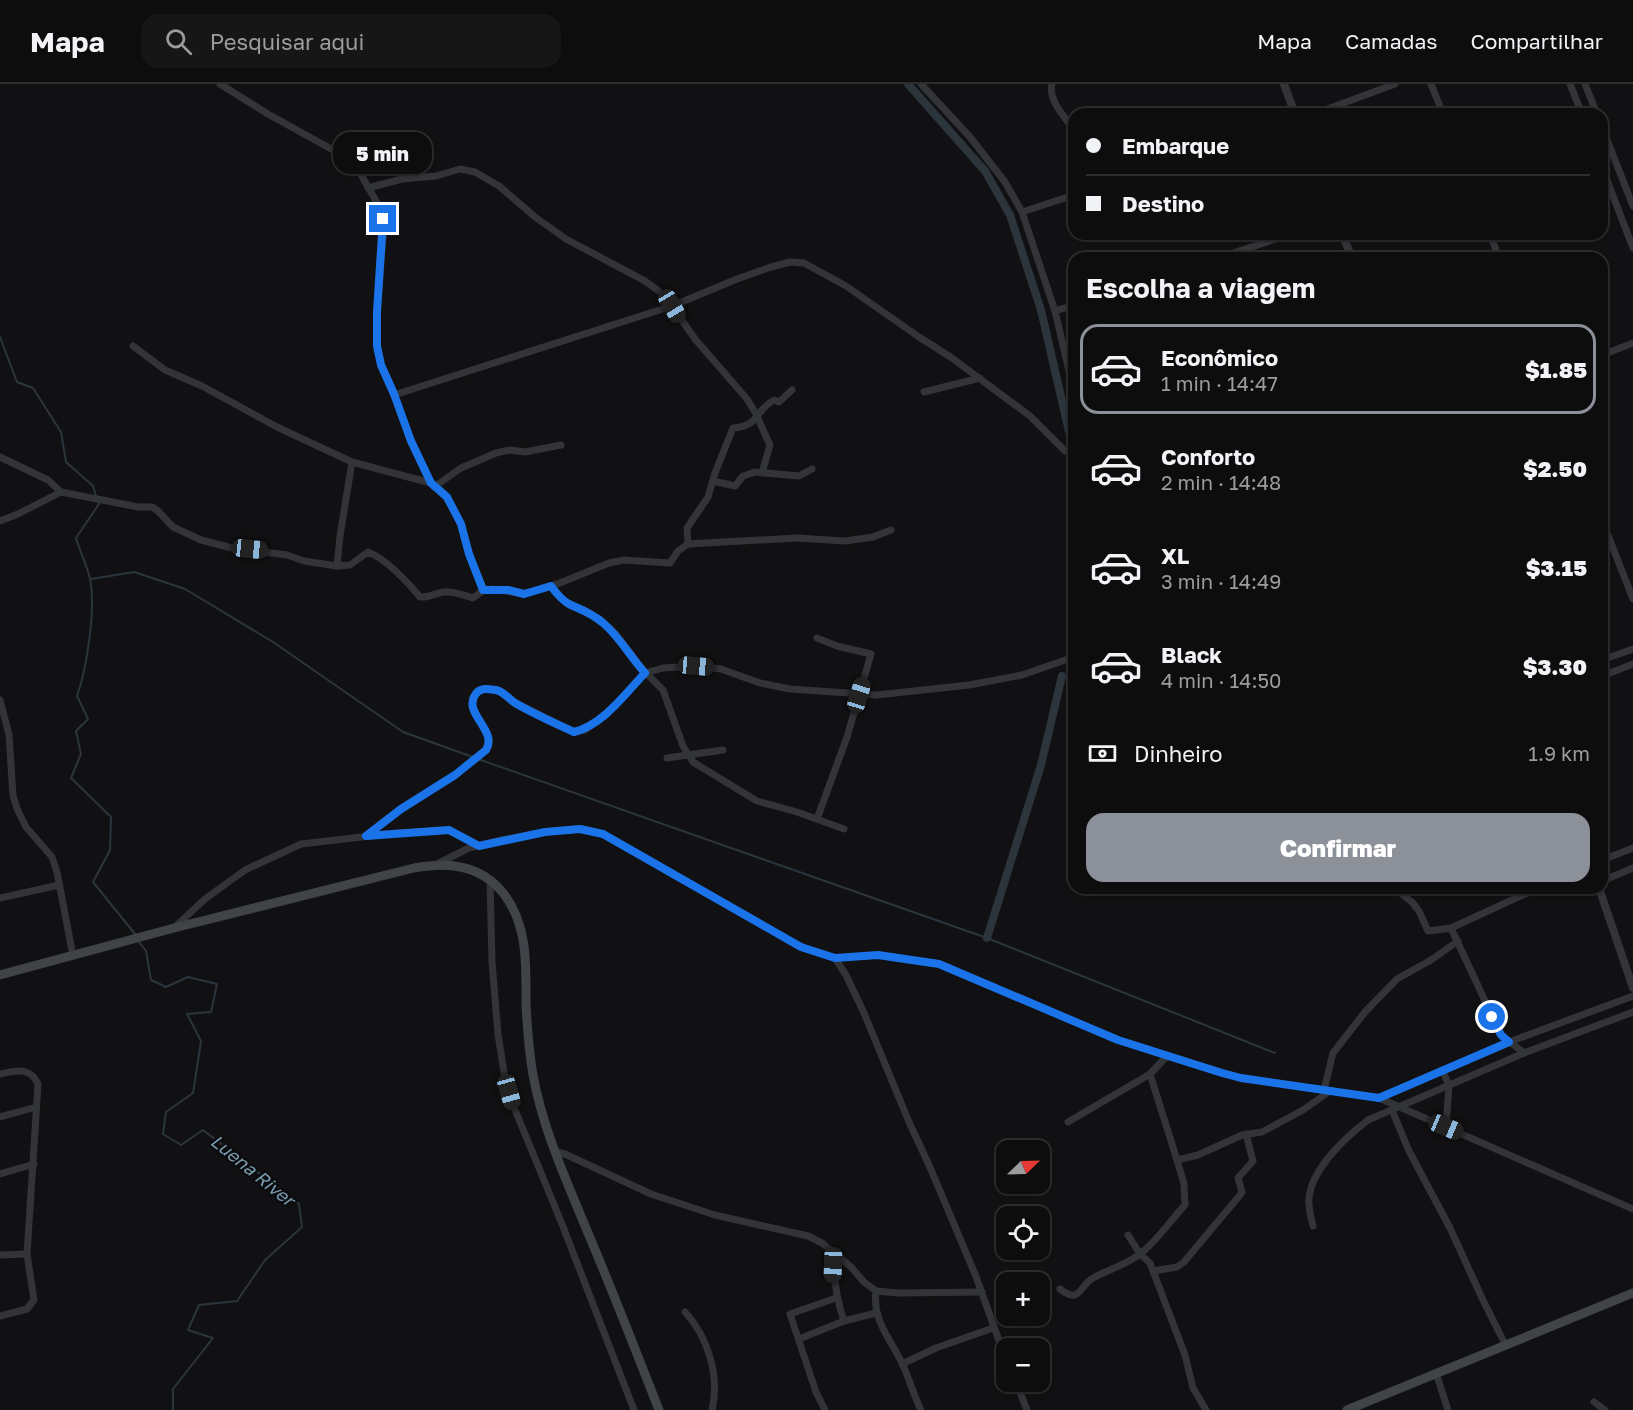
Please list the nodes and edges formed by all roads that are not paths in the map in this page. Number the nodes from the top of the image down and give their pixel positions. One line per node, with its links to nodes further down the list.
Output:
1 (220, 84): 17 (street)
2 (921, 84): 20 (street)
3 (1052, 84): 14 (street)
4 (1284, 84): 9 (street)
5 (1395, 84): 10 (street)
6 (1431, 84): 11 (street)
7 (1570, 84): 12 (street)
8 (1586, 84): 13 (street)
9 (1293, 108)
10 (1330, 108)
11 (1441, 108)
12 (1580, 108)
13 (1595, 108)
14 (1068, 121)
15 (1608, 142): 19 (street)
16 (1608, 183): 22 (street)
17 (369, 188): 24 (street); 34 (street)
18 (1068, 197): 20 (street)
19 (1633, 206)
20 (1022, 212): 26 (street)
21 (1273, 240): 23 (street)
22 (1633, 248)
23 (1236, 252)
24 (673, 305): 31 (street); 34 (street); 35 (street)
25 (1068, 307): 26 (street)
26 (1055, 311): 30 (street)
27 (1633, 344): 29 (street)
28 (133, 346): 39 (street)
29 (1608, 353)
30 (1068, 366)
31 (980, 378): 33 (street); 37 (street)
32 (792, 390): 35 (street)
33 (924, 392)
34 (394, 394): 43 (street)
35 (758, 418): 41 (street); 42 (street)
36 (561, 445): 43 (street)
37 (1068, 451)
38 (0, 457): 44 (street)
39 (352, 462): 43 (street); 49 (street)
40 (812, 469): 41 (street)
41 (762, 473): 42 (street)
42 (713, 480): 48 (street)
43 (433, 485): 51 (street)
44 (62, 492): 45 (street); 49 (street)
45 (0, 520)
46 (891, 530): 48 (street)
47 (1608, 535): 52 (street)
48 (688, 544): 50 (street)
49 (337, 566): 51 (street)
50 (551, 586): 51 (street); 58 (street)
51 (483, 590)
52 (1633, 599)
53 (816, 638): 60 (street)
54 (1633, 649): 55 (street)
55 (1608, 658)
56 (1068, 659): 60 (street)
57 (1633, 664): 59 (street)
58 (645, 673): 60 (street); 63 (street); 67 (street)
59 (1608, 674)
60 (859, 695): 65 (street)
61 (0, 700): 75 (street)
62 (723, 750): 63 (street)
63 (687, 755): 64 (street); 65 (street)
64 (667, 758)
65 (817, 819): 66 (street)
66 (844, 829)
67 (366, 836): 68 (street); 81 (street)
68 (479, 846): 71 (street); 84 (street)
69 (1633, 848): 70 (street)
70 (1608, 858)
71 (437, 864): 74 (main road); 81 (main road)
72 (1633, 868): 73 (street)
73 (1608, 878)
74 (490, 880): 104 (main road); 134 (street)
75 (59, 885): 79 (street); 83 (street)
76 (1402, 894): 80 (street)
77 (1525, 894): 80 (street)
78 (1601, 894): 86 (street)
79 (0, 898)
80 (1451, 928): 82 (street)
81 (169, 930): 83 (main road)
82 (1458, 941): 89 (street); 96 (street)
83 (73, 956): 85 (main road)
84 (835, 958): 91 (street); 118 (street)
85 (0, 975)
86 (1633, 988)
87 (1633, 996): 89 (street)
88 (1633, 1012): 90 (street)
89 (1509, 1042): 90 (street); 92 (street)
90 (1524, 1053): 95 (street)
91 (1167, 1056): 94 (street); 96 (street)
92 (1442, 1070): 95 (street); 97 (street)
93 (0, 1074): 98 (street)
94 (1150, 1074): 101 (street); 105 (street)
95 (1449, 1085): 99 (street); 102 (street)
96 (1327, 1090): 97 (street); 103 (street)
97 (1379, 1098): 99 (street)
98 (36, 1107): 100 (street); 106 (street)
99 (1395, 1109): 102 (street); 109 (street); 128 (street)
100 (0, 1117)
101 (1068, 1122)
102 (1446, 1127): 108 (street)
103 (1246, 1134): 105 (street); 115 (street)
104 (554, 1151): 111 (street); 135 (main road)
105 (1177, 1160): 113 (street)
106 (33, 1164): 107 (street); 112 (street)
107 (0, 1174)
108 (1633, 1209)
109 (1313, 1226)
110 (1128, 1235): 113 (street)
111 (834, 1252): 117 (street); 120 (street)
112 (27, 1254): 114 (street); 123 (street)
113 (1140, 1254): 115 (street); 116 (street)
114 (0, 1255)
115 (1153, 1270): 140 (street)
116 (1060, 1289)
117 (876, 1291): 118 (street); 122 (street)
118 (982, 1292): 125 (street)
119 (1633, 1293): 128 (main road)
120 (836, 1299): 124 (street); 127 (street)
121 (685, 1312): 136 (street)
122 (876, 1313): 124 (street); 129 (street)
123 (0, 1316)
124 (844, 1321): 127 (street)
125 (993, 1328): 126 (street); 129 (street)
126 (997, 1338)
127 (799, 1339): 137 (street)
128 (1505, 1344): 130 (main road)
129 (902, 1364): 138 (street)
130 (1436, 1373): 133 (main road); 142 (street)
131 (1020, 1392): 139 (street)
132 (1594, 1402): 143 (street)
133 (1360, 1408): 141 (main road)
134 (634, 1410)
135 (659, 1410)
136 (712, 1410)
137 (825, 1410)
138 (921, 1410)
139 (1027, 1410)
140 (1206, 1410)
141 (1347, 1410)
142 (1448, 1410)
143 (1605, 1410)

